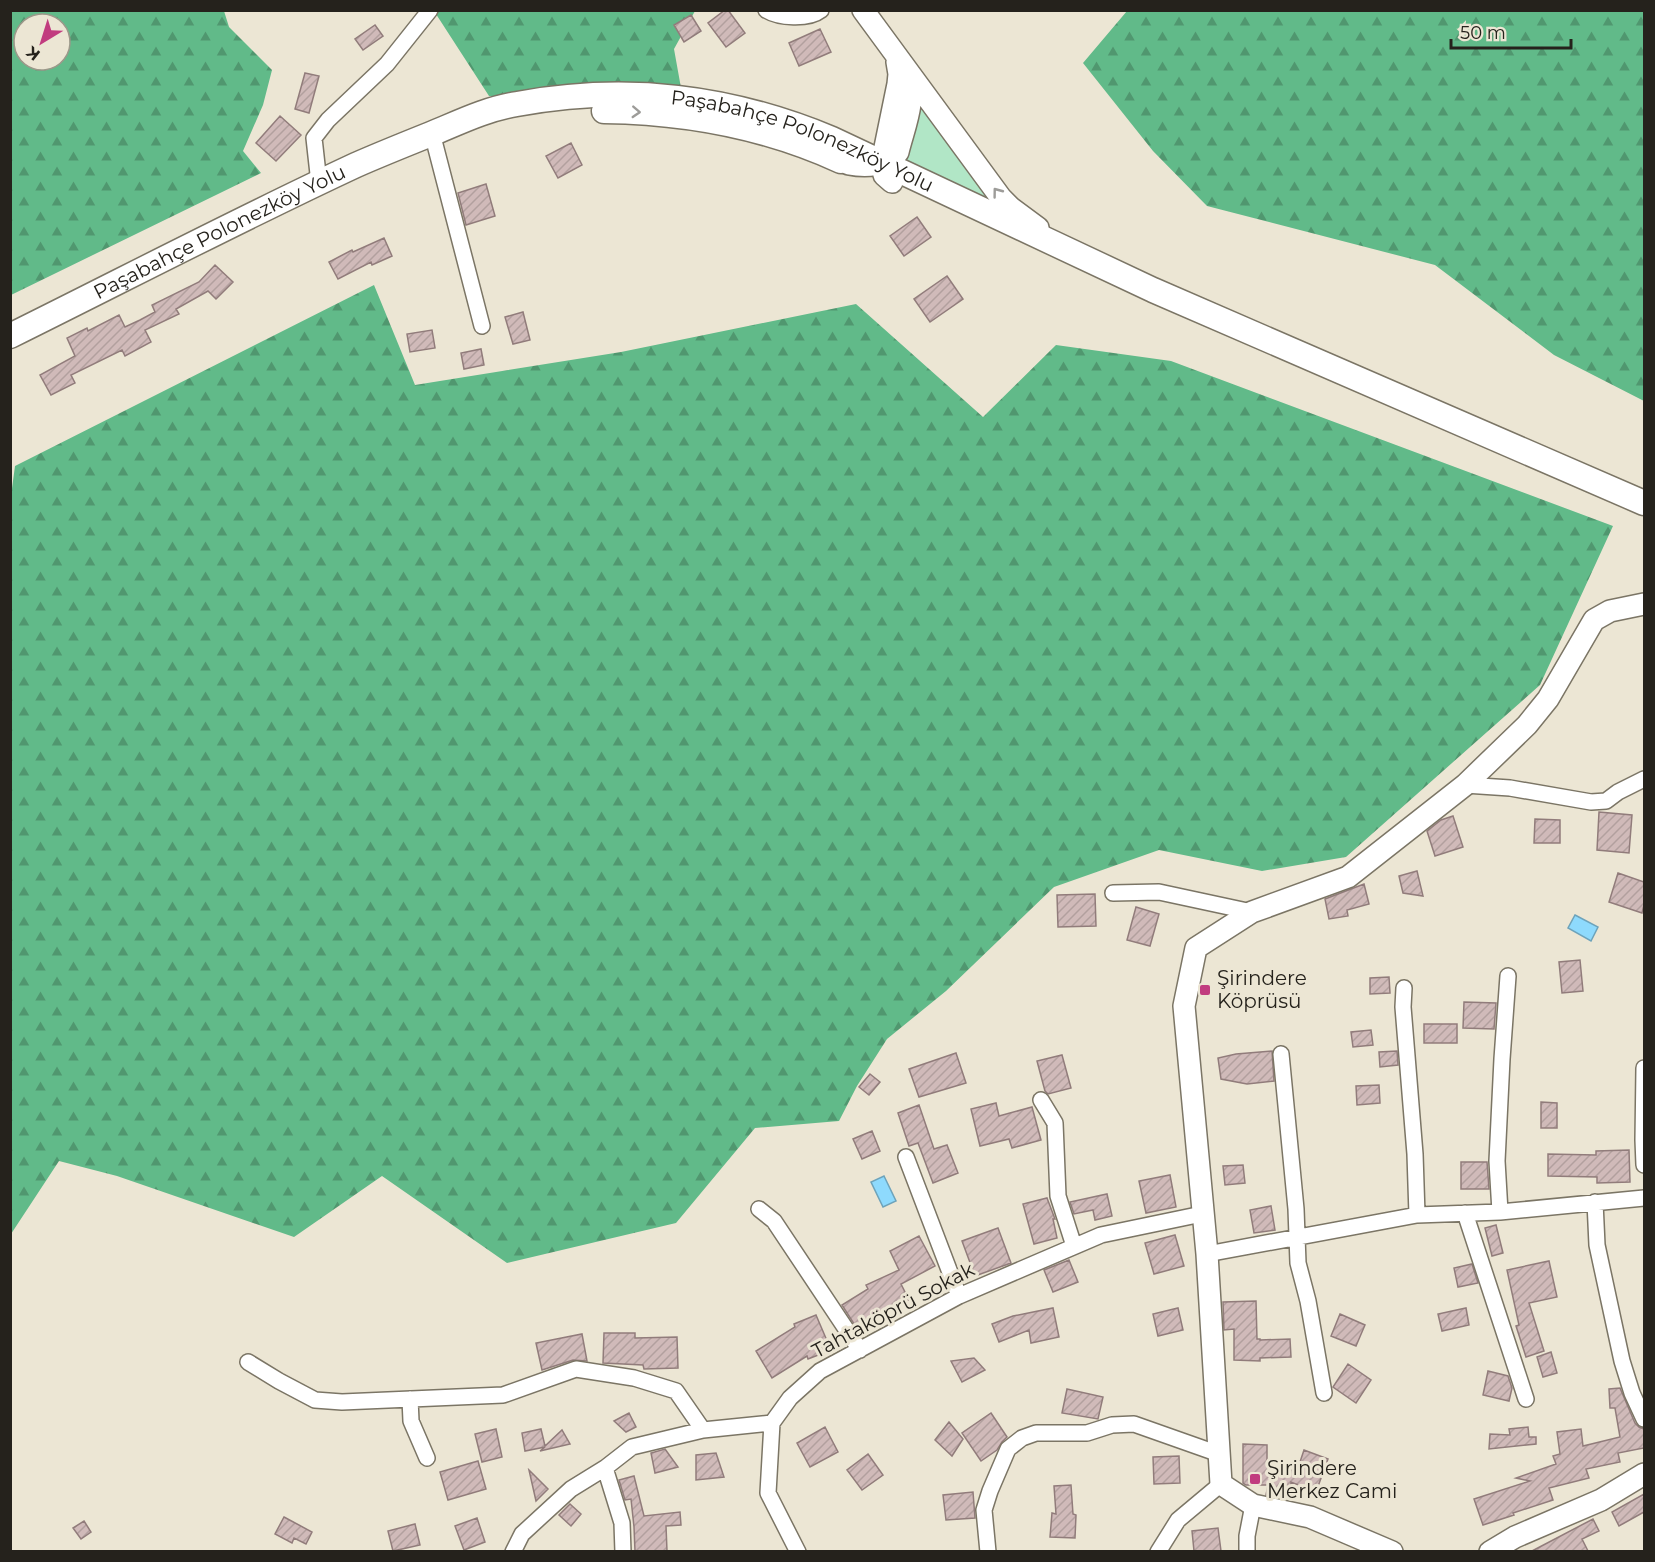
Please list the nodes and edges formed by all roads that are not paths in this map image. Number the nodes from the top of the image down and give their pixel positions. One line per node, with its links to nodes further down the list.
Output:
1 (430, 10): 10 (street)
2 (766, 10): 3 (street)
3 (821, 10)
4 (863, 10): 5 (street)
5 (893, 50): 6 (street); 9 (street); 11 (street, one-way to 5)
6 (892, 114): 7 (street); 9 (street)
7 (802, 126): 8 (main road, Paşabahçe Polonezköy Yolu); 9 (main road, Paşabahçe Polonezköy Yolu)
8 (432, 133): 9 (main road, Paşabahçe Polonezköy Yolu, one-way to 9); 10 (main road, Paşabahçe Polonezköy Yolu); 13 (street)
9 (887, 172): 11 (main road, Paşabahçe Polonezköy Yolu); 12 (main road, Paşabahçe Polonezköy Yolu)
10 (319, 183): 14 (main road, Paşabahçe Polonezköy Yolu)
11 (1076, 254): 12 (main road, Paşabahçe Polonezköy Yolu)
12 (1153, 290): 15 (main road, Paşabahçe Polonezköy Yolu)
13 (482, 326)
14 (10, 336)
15 (1381, 388): 16 (main road, Paşabahçe Polonezköy Yolu); 17 (main road, Paşabahçe Polonezköy Yolu)
16 (1644, 489)
17 (1644, 503)
18 (1644, 604): 20 (street)
19 (1644, 779): 20 (street)
20 (1465, 785): 22 (street)
21 (1113, 893): 22 (street)
22 (1252, 912): 35 (street)
23 (1508, 976): 34 (street)
24 (1404, 988): 36 (street)
25 (1281, 1054): 37 (street)
26 (1644, 1068): 29 (street)
27 (1041, 1100): 38 (street)
28 (906, 1157): 40 (street)
29 (1644, 1165)
30 (1644, 1198): 31 (street)
31 (1595, 1202): 34 (street); 46 (street)
32 (759, 1209): 41 (street)
33 (1465, 1212): 34 (street); 36 (street); 45 (street)
34 (1500, 1212)
35 (1202, 1214): 38 (street, Tahtaköprü Sokak); 39 (street)
36 (1417, 1215): 37 (street)
37 (1297, 1237): 39 (street); 43 (street)
38 (1074, 1246): 40 (street, Tahtaköprü Sokak)
39 (1206, 1254): 49 (street)
40 (959, 1296): 41 (street, Tahtaköprü Sokak)
41 (860, 1350): 47 (street, Tahtaköprü Sokak)
42 (248, 1362): 44 (street)
43 (1324, 1393)
44 (410, 1399): 48 (street); 50 (street)
45 (1526, 1399)
46 (1644, 1419)
47 (772, 1423): 48 (street); 58 (street)
48 (703, 1430): 51 (street)
49 (1219, 1454): 53 (street); 59 (street)
50 (427, 1458)
51 (605, 1468): 56 (street); 57 (street)
52 (1644, 1474): 55 (street)
53 (1221, 1484): 54 (street); 60 (street)
54 (1253, 1505): 61 (street); 62 (street)
55 (1516, 1544): 63 (street)
56 (513, 1551)
57 (623, 1551)
58 (798, 1551)
59 (988, 1551)
60 (1158, 1551)
61 (1247, 1551)
62 (1392, 1551)
63 (1490, 1551)

